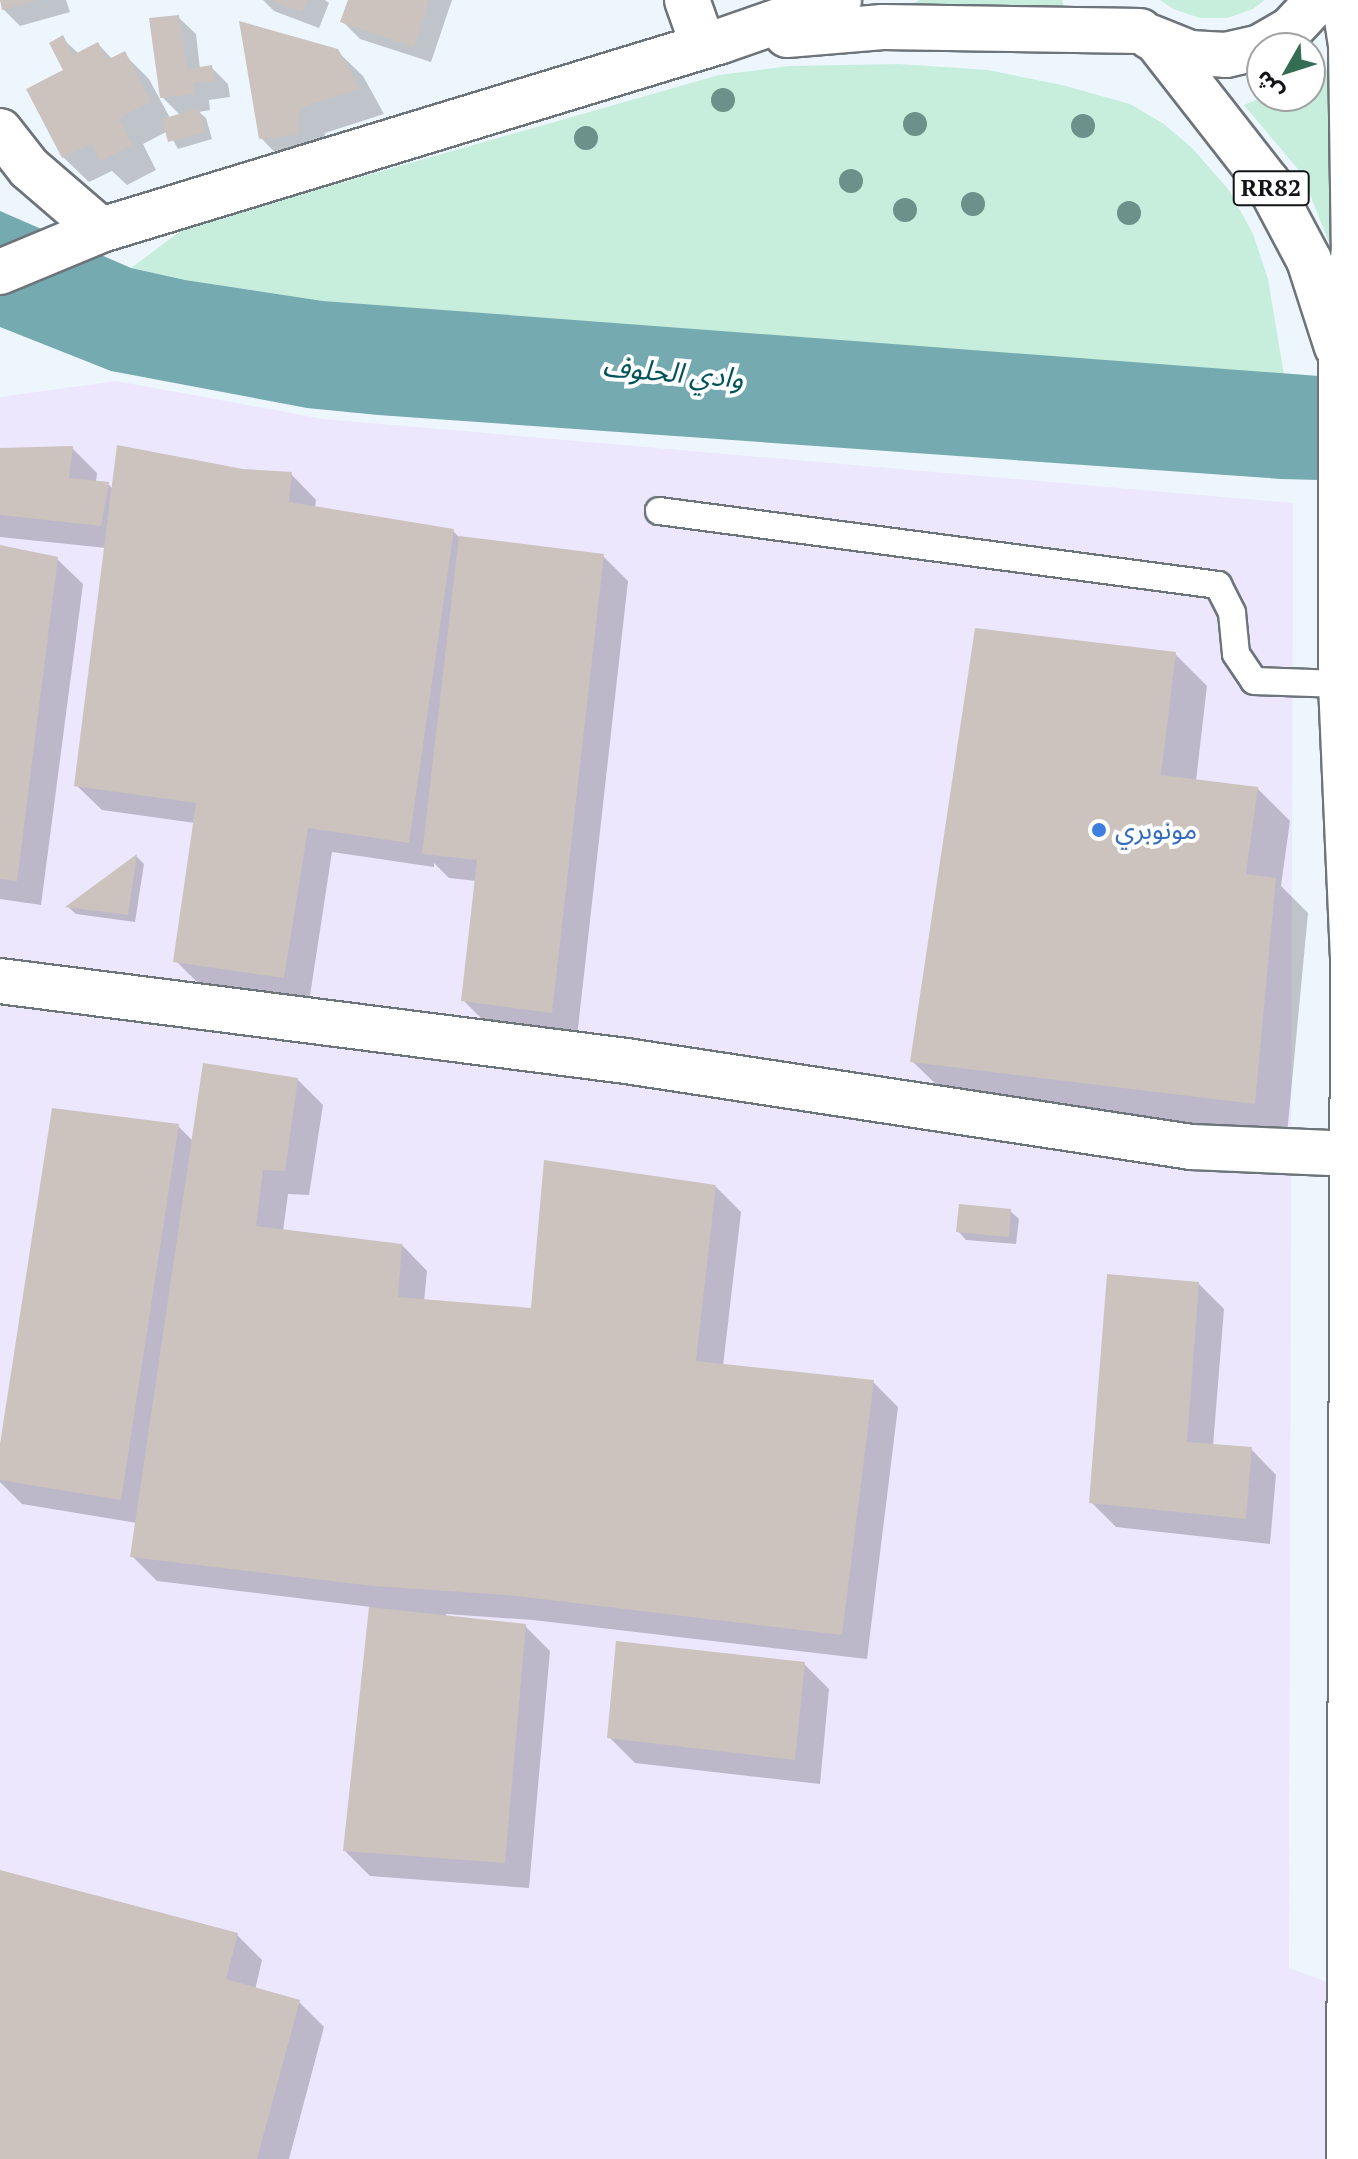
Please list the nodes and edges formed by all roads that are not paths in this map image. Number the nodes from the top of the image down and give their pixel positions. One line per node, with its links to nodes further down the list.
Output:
1 (687, 0): 6 (main road)
2 (839, 0): 6 (main road)
3 (1318, 0): 5 (main road)
4 (1344, 0): 7 (main road, RR82)
5 (1136, 24): 6 (main road); 11 (main road, RR82)
6 (712, 43): 9 (main road)
7 (1354, 45): 11 (main road, RR82)
8 (0, 131): 9 (main road)
9 (91, 234): 10 (main road)
10 (0, 272)
11 (1341, 361): 13 (main road, RR82)
12 (659, 511): 13 (lane)
13 (1341, 684): 14 (main road, RR82)
14 (1356, 955): 16 (main road, RR82)
15 (0, 981): 16 (main road)
16 (1354, 1154): 17 (main road, RR82)
17 (1354, 1958): 18 (main road, RR82)
18 (1349, 2159)

